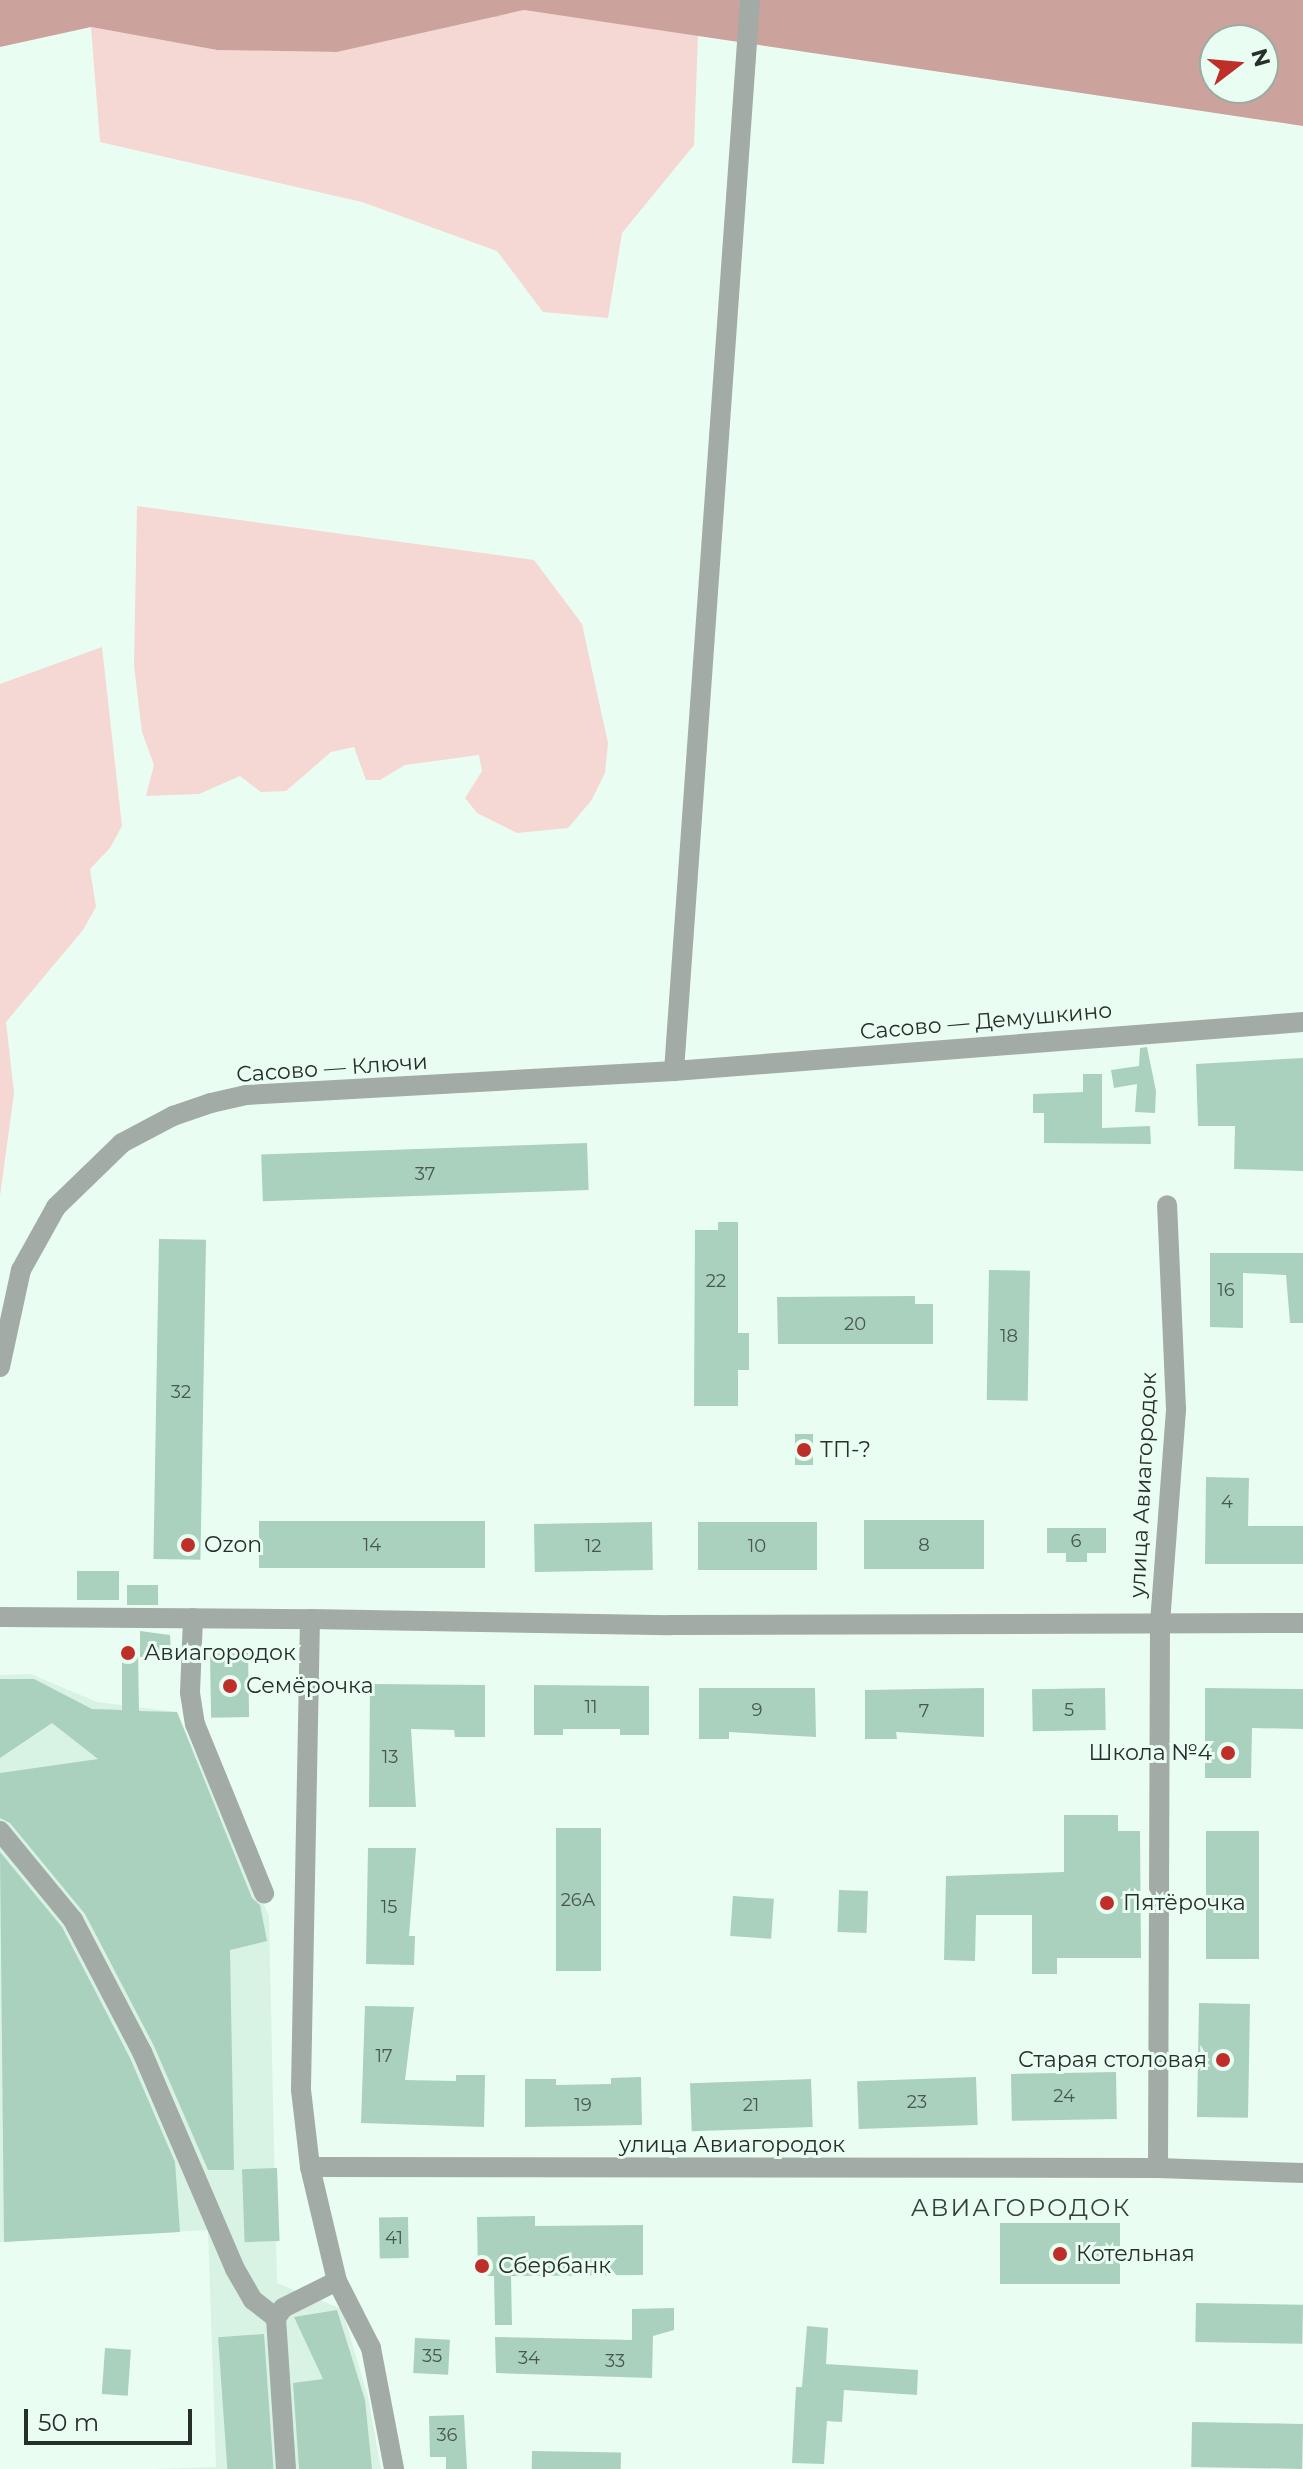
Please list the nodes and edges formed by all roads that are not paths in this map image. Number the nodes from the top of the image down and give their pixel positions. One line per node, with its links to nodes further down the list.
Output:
1 (750, 0): 3 (street)
2 (1303, 1022): 3 (street, Сасово — Демушкино)
3 (674, 1071): 5 (street, Сасово — Ключи)
4 (1167, 1205): 9 (street, улица Авиагородок)
5 (0, 1367)
6 (0, 1617): 7 (street, улица Авиагородок)
7 (193, 1618): 8 (street, улица Авиагородок); 12 (street)
8 (310, 1619): 9 (street, улица Авиагородок); 13 (street)
9 (1160, 1623): 10 (street); 14 (street, улица Авиагородок)
10 (1303, 1623)
11 (0, 1831): 17 (street)
12 (264, 1893)
13 (310, 2167): 14 (street, улица Авиагородок); 16 (street)
14 (1158, 2168): 15 (street)
15 (1303, 2173)
16 (337, 2281): 17 (street); 19 (street)
17 (276, 2318): 18 (street)
18 (286, 2469)
19 (394, 2469)

